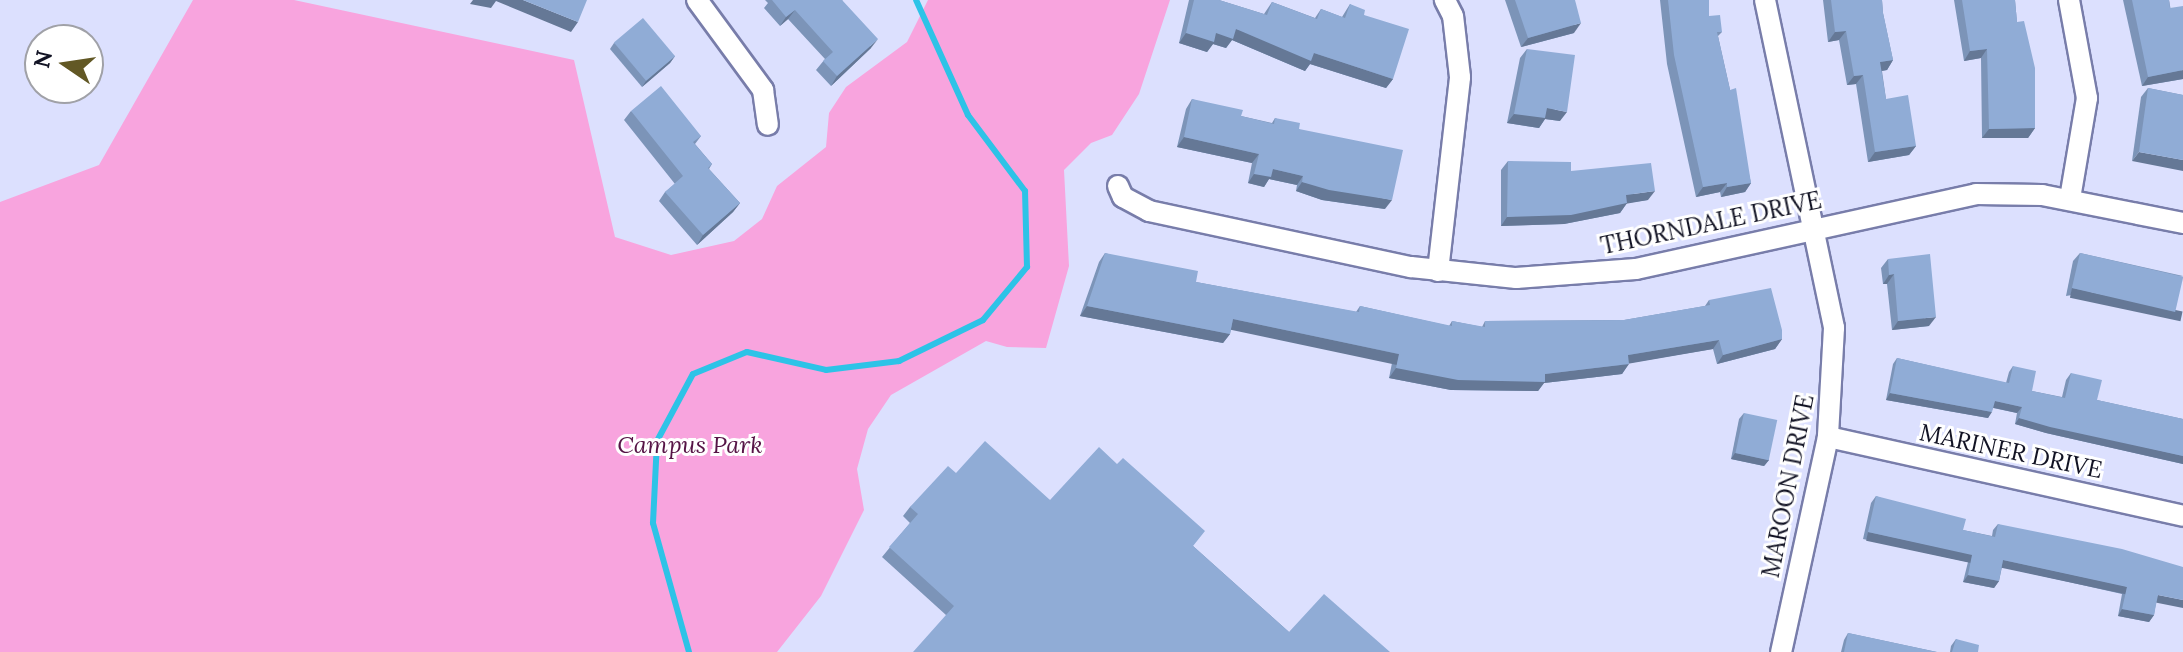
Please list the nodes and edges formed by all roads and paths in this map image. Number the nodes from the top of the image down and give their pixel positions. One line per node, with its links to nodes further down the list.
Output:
1 (697, 0): 5 (street)
2 (1445, 0): 10 (street)
3 (1765, 0): 9 (street, MAROON DRIVE)
4 (2069, 0): 7 (street)
5 (768, 125)
6 (1118, 186): 10 (street, THORNDALE DRIVE)
7 (2070, 199): 8 (street, THORNDALE DRIVE); 9 (street, THORNDALE DRIVE)
8 (2183, 223)
9 (1813, 227): 10 (street, THORNDALE DRIVE); 11 (street, MAROON DRIVE)
10 (1438, 271)
11 (1828, 437): 12 (street, MARINER DRIVE); 13 (street, MAROON DRIVE)
12 (2183, 516)
13 (1781, 652)

